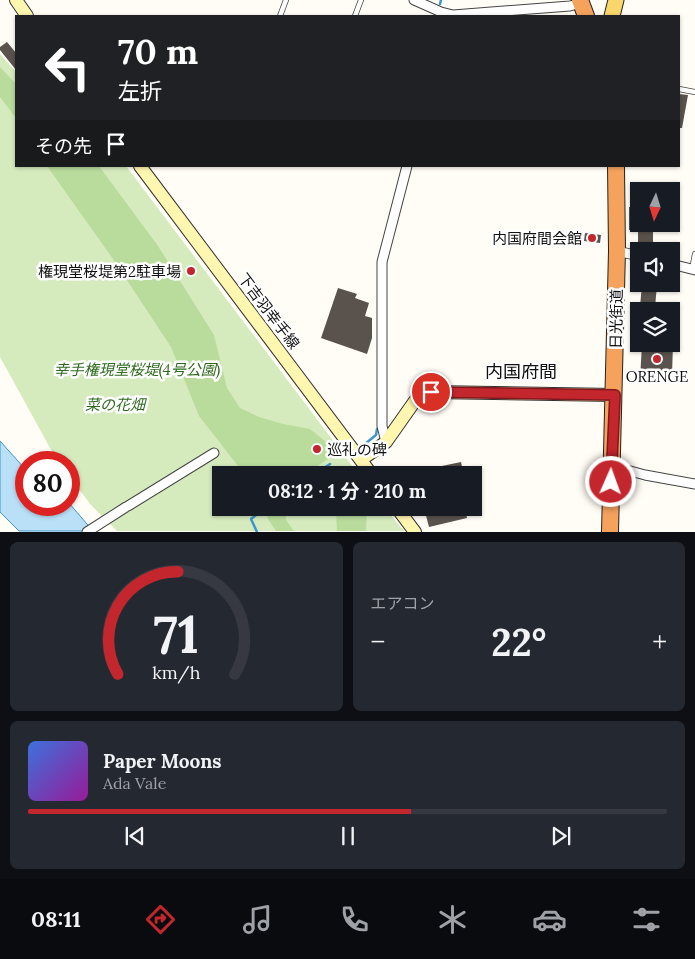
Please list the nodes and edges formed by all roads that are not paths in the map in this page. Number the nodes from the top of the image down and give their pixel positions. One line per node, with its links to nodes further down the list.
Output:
1 (16, 0): 8 (main road)
2 (286, 0): 9 (lane)
3 (361, 0): 10 (lane)
4 (414, 0): 7 (street)
5 (616, 0): 11 (main road)
6 (582, 6): 7 (street)
7 (437, 9)
8 (27, 15)
9 (280, 15)
10 (355, 15)
11 (612, 15)
12 (680, 89): 13 (lane)
13 (695, 92)
14 (141, 167): 25 (main road, 下吉羽幸手線)
15 (407, 167): 23 (street)
16 (616, 167): 17 (highway, 日光街道)
17 (617, 251): 18 (street); 22 (highway, 日光街道)
18 (630, 254)
19 (695, 254): 21 (lane)
20 (680, 266): 21 (street)
21 (694, 270)
22 (615, 395): 23 (main road); 27 (highway, 日光街道)
23 (386, 442): 25 (main road)
24 (214, 453): 30 (street)
25 (361, 460): 26 (main road, 下吉羽幸手線)
26 (365, 466)
27 (612, 466): 28 (street); 32 (highway, 日光街道)
28 (695, 484)
29 (402, 516): 31 (main road)
30 (87, 532)
31 (415, 532)
32 (610, 532)

